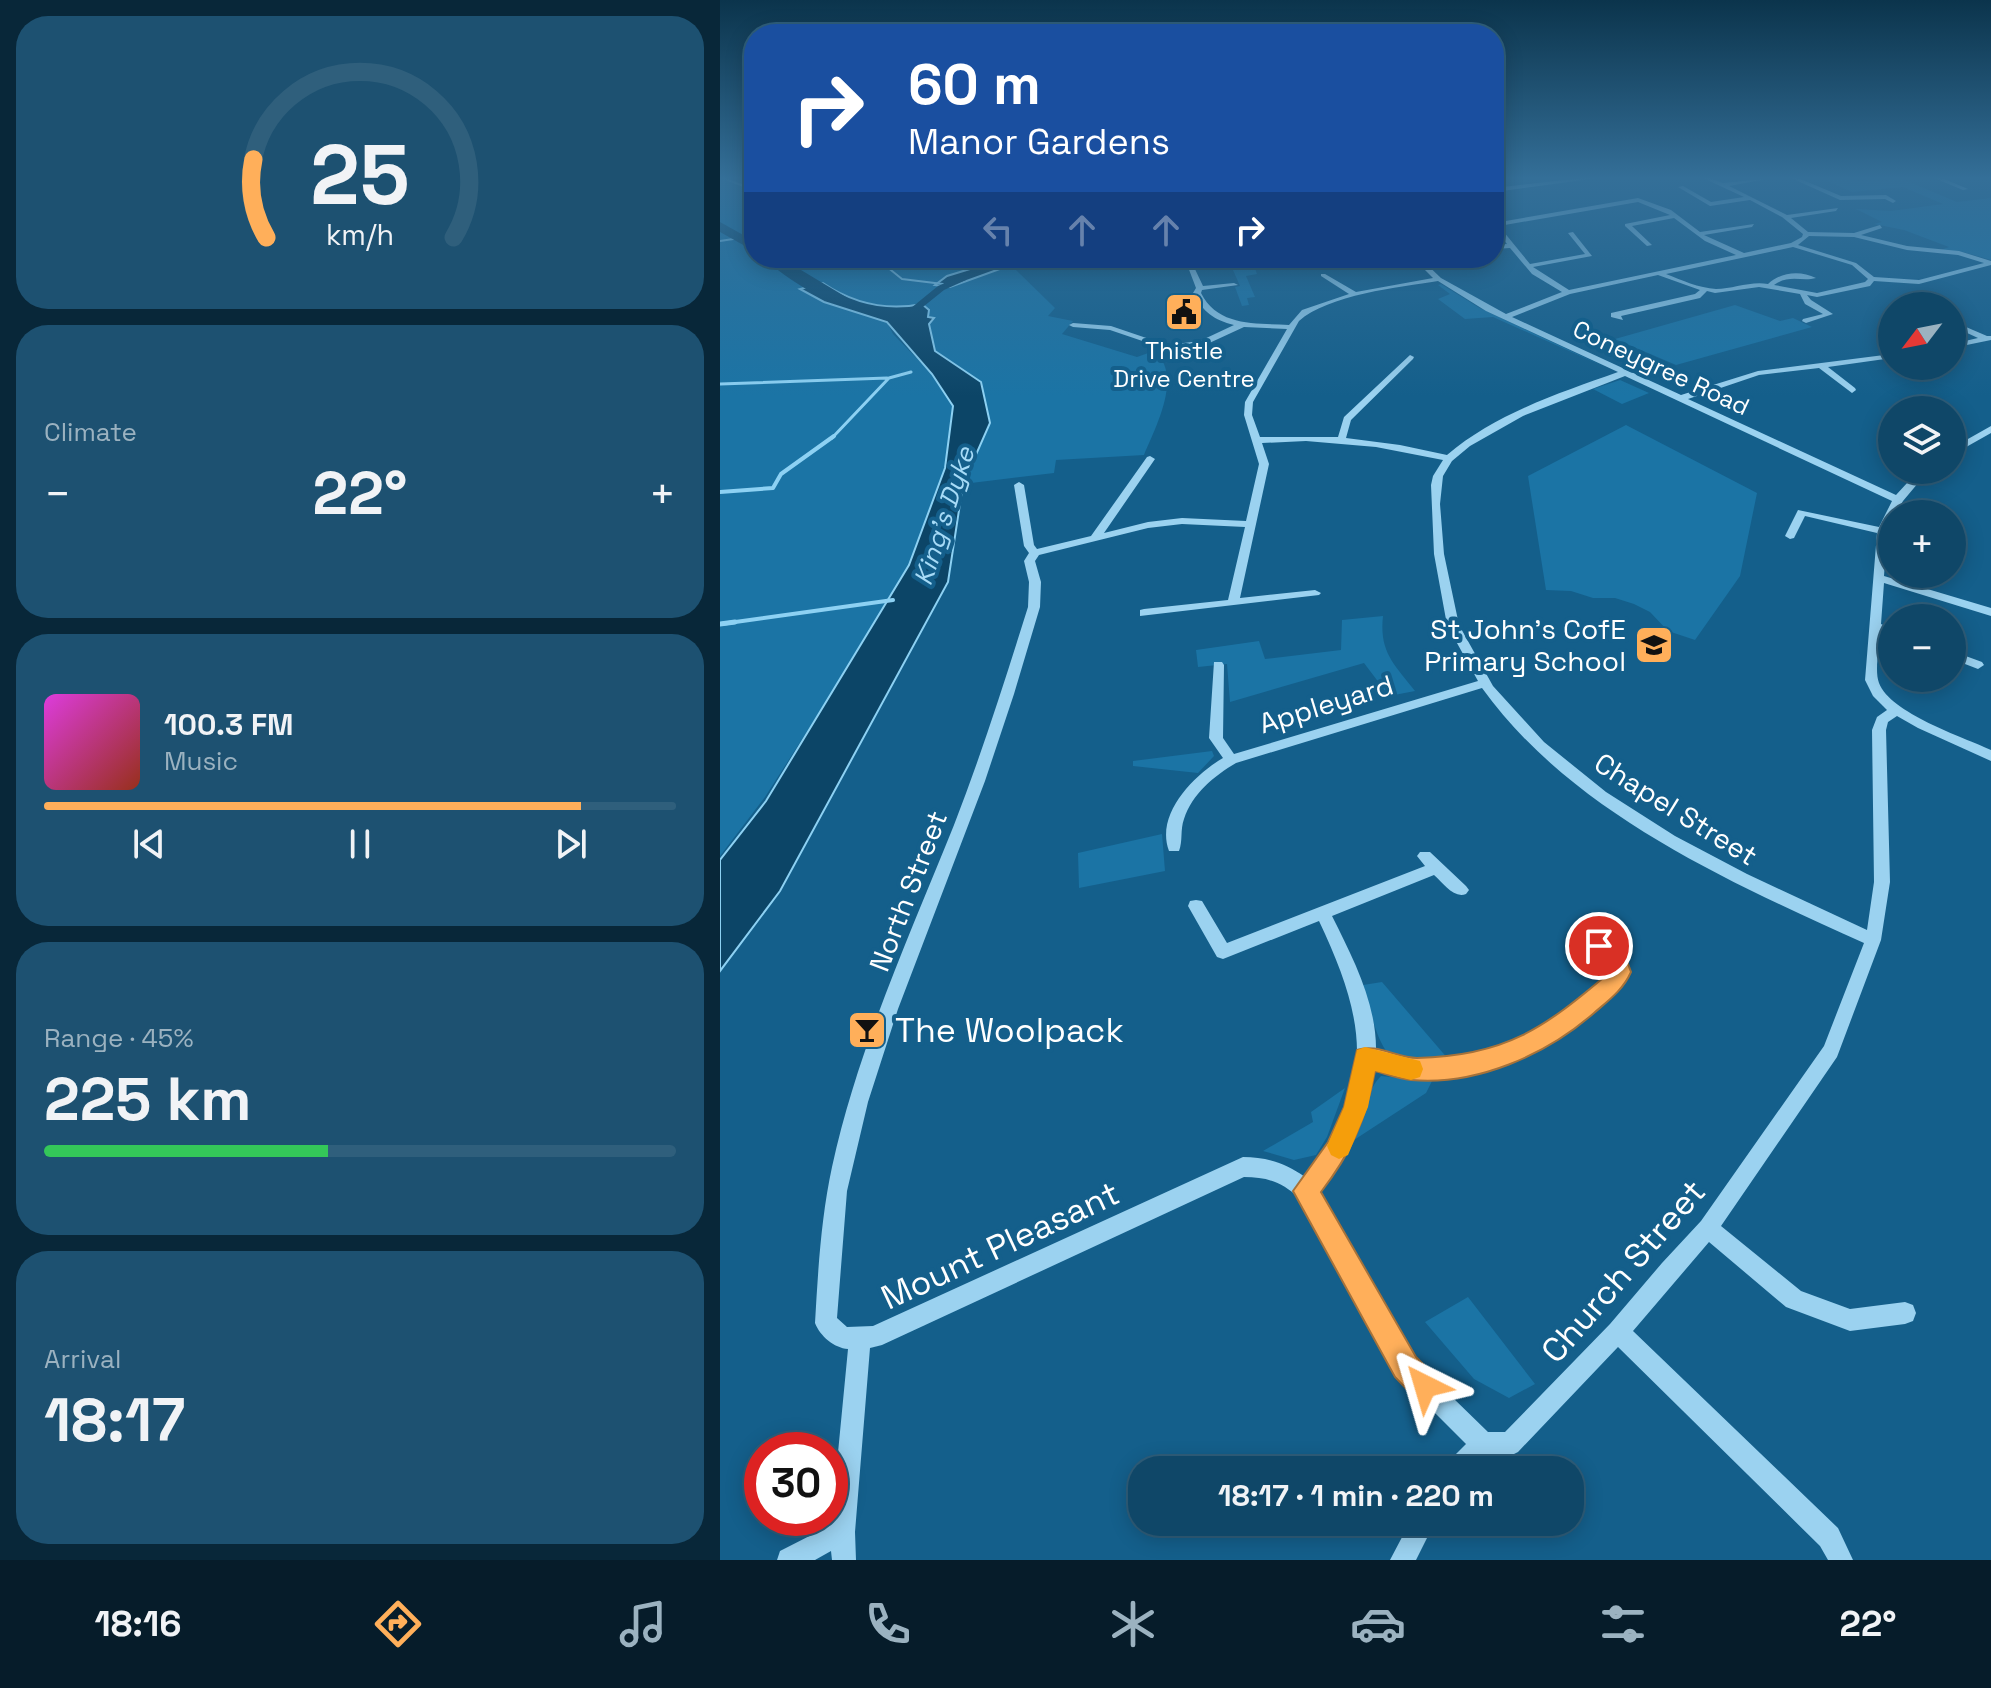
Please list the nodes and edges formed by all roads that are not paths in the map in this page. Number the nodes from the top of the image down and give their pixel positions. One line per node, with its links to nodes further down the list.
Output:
1 (1518, 251): 9 (street)
2 (1586, 251): 9 (street)
3 (1734, 251): 7 (street)
4 (1764, 251): 7 (street)
5 (1812, 251): 16 (street)
6 (1936, 251): 8 (street)
7 (1743, 255): 12 (street)
8 (1991, 263): 16 (street)
9 (1530, 266): 21 (street)
10 (1191, 268): 19 (street)
11 (1427, 268): 15 (street, Coneygree Road)
12 (1657, 272): 20 (street); 21 (street)
13 (1323, 275): 22 (street)
14 (1812, 278): 18 (street)
15 (1439, 279): 22 (street); 26 (street, Coneygree Road)
16 (1872, 279): 23 (street)
17 (1234, 285): 19 (street)
18 (1770, 286): 20 (street); 23 (street)
19 (1200, 288): 30 (street)
20 (1704, 290): 27 (street)
21 (1568, 292): 26 (street)
22 (1356, 295): 31 (street)
23 (1803, 295): 25 (street)
24 (1843, 310): 25 (street)
25 (1829, 314): 28 (street)
26 (1505, 317): 38 (street, Coneygree Road)
27 (1620, 318)
28 (1806, 321)
29 (1073, 325): 30 (street)
30 (1241, 325): 31 (street)
31 (1293, 327): 43 (street)
32 (1966, 329): 33 (street)
33 (1988, 338): 34 (street)
34 (1966, 343)
35 (1410, 357): 42 (street)
36 (1878, 358): 37 (street)
37 (1821, 365): 39 (street); 40 (street)
38 (1624, 373): 40 (street, Coneygree Road); 45 (street)
39 (1852, 390)
40 (1679, 399): 49 (street, Coneygree Road)
41 (1991, 429): 44 (street)
42 (1342, 438): 43 (street); 45 (street)
43 (1258, 440): 50 (street)
44 (1966, 444)
45 (1447, 458): 65 (street, Chapel Street)
46 (1150, 459): 53 (street)
47 (1912, 484): 49 (street)
48 (1019, 485): 54 (street, North Street)
49 (1898, 500)
50 (1248, 524): 53 (street); 58 (street)
51 (1878, 530): 52 (street)
52 (1790, 536)
53 (1095, 538): 54 (street)
54 (1035, 553): 79 (street, North Street)
55 (1878, 568): 56 (street)
56 (1877, 577): 59 (street); 61 (street)
57 (1315, 593): 58 (street)
58 (1233, 603): 60 (street)
59 (1991, 612)
60 (1144, 613)
61 (1876, 626): 66 (street)
62 (1966, 660): 64 (street)
63 (1218, 665): 68 (street, Appleyard)
64 (1978, 665)
65 (1484, 683): 68 (street, Appleyard); 74 (street, Chapel Street)
66 (1896, 710): 67 (street); 74 (street, Church Street)
67 (1991, 756)
68 (1231, 760): 69 (street, Appleyard)
69 (1174, 847)
70 (1461, 890): 72 (street)
71 (1196, 906): 72 (street)
72 (1323, 913): 75 (street)
73 (1580, 928): 75 (street)
74 (1873, 940): 77 (street, Church Street)
75 (1365, 1058): 76 (street)
76 (1306, 1191): 81 (street, Mount Pleasant); 82 (street)
77 (1708, 1228): 78 (street); 80 (street, Church Street)
78 (1905, 1313)
79 (826, 1323): 81 (street, Mount Pleasant)
80 (1618, 1332): 82 (street, Church Street); 91 (street)
81 (860, 1338): 84 (street)
82 (1483, 1444): 83 (street)
83 (1471, 1456)
84 (848, 1475)
85 (835, 1536): 88 (street)
86 (843, 1536): 89 (street)
87 (1415, 1536): 90 (street)
88 (789, 1560)
89 (844, 1560)
90 (1402, 1560)
91 (1841, 1560)

